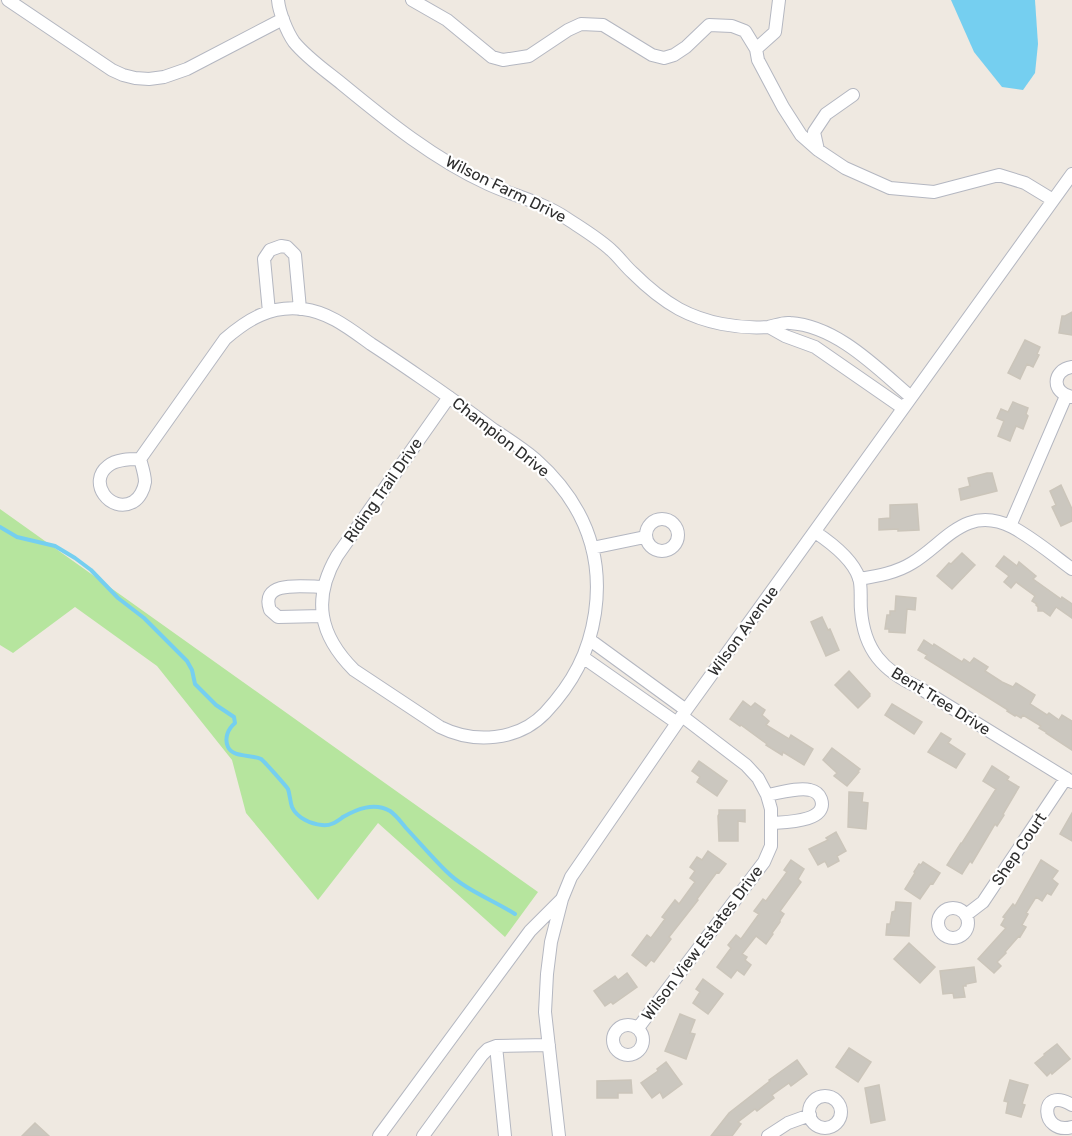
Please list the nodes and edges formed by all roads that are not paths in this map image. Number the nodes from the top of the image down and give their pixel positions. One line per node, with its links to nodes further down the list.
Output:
1 (8, 0): 5 (street)
2 (278, 0): 5 (street, Wilson Farm Drive)
3 (412, 0): 6 (street)
4 (779, 0): 6 (street)
5 (283, 20): 13 (street, Wilson Farm Drive)
6 (756, 49): 8 (street)
7 (853, 95): 8 (street)
8 (818, 150): 10 (street)
9 (1072, 174): 10 (street, Wilson Avenue)
10 (1053, 200): 17 (street, Wilson Avenue)
11 (300, 309): 12 (street, Champion Drive); 12 (street); 15 (street, Champion Drive)
12 (269, 312): 19 (street, Champion Drive)
13 (769, 327): 17 (street, Wilson Farm Drive); 18 (street, Wilson Farm Drive)
14 (1072, 367): 16 (street)
15 (449, 397): 23 (street, Champion Drive); 26 (street, Riding Trail Drive)
16 (1069, 397): 20 (street)
17 (911, 398): 18 (street, Wilson Avenue)
18 (903, 408): 21 (street, Wilson Avenue)
19 (140, 459)
20 (1010, 526): 24 (street); 25 (street)
21 (815, 532): 25 (street); 30 (street, Wilson Avenue)
22 (645, 537): 23 (street)
23 (592, 548): 28 (street, Champion Drive)
24 (1072, 569)
25 (860, 579): 31 (street, Bent Tree Drive)
26 (324, 587): 27 (street, Riding Trail Drive); 27 (street)
27 (323, 616): 29 (street, Riding Trail Drive)
28 (590, 640): 29 (street, Champion Drive); 30 (street)
29 (584, 658): 30 (street)
30 (682, 716): 32 (street, Wilson View Estates Drive); 34 (street, Wilson Avenue)
31 (1069, 780): 35 (street, Shep Court)
32 (767, 795): 33 (street, Wilson View Estates Drive); 33 (street)
33 (772, 823): 36 (street, Wilson View Estates Drive)
34 (562, 899): 37 (street, Wilson Avenue); 42 (street)
35 (966, 915)
36 (638, 1028)
37 (549, 1045): 38 (street); 45 (street, Wilson Avenue)
38 (496, 1046): 43 (street); 44 (street)
39 (1071, 1103): 41 (street)
40 (810, 1115): 46 (street)
41 (1072, 1128)
42 (379, 1136)
43 (423, 1136)
44 (505, 1136)
45 (560, 1136)
46 (768, 1136)

